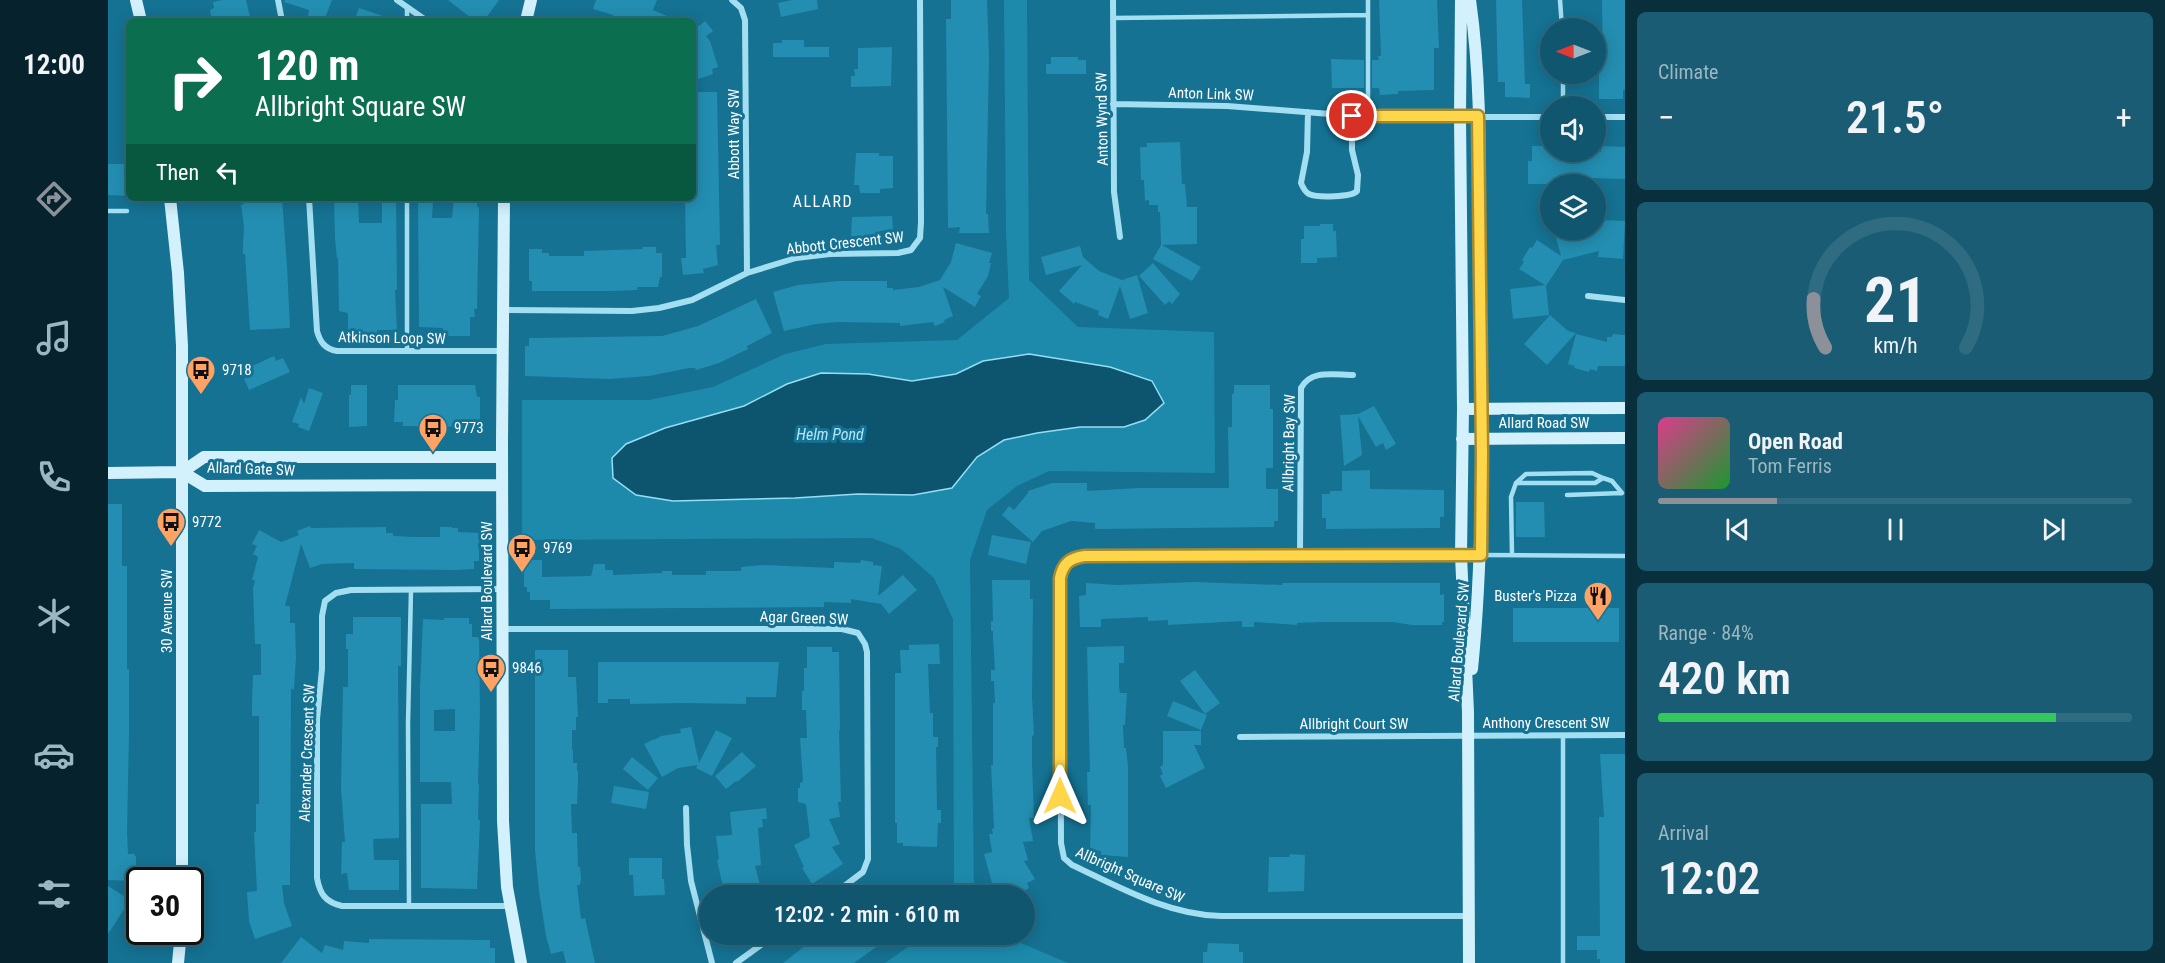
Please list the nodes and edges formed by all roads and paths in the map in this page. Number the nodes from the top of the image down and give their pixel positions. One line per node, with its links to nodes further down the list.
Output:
1 (136, 0): 14 (street)
2 (278, 0): 15 (street)
3 (397, 0): 12 (street)
4 (531, 0): 18 (street)
5 (732, 0): 37 (street, Abbott Way SW)
6 (920, 0): 37 (street, Abbott Crescent SW)
7 (1113, 0): 19 (street, Anton Wynd SW)
8 (1368, 0): 13 (lane)
9 (1461, 0): 26 (street, Allard Boulevard SW)
10 (1470, 0): 24 (street, Allard Boulevard SW)
11 (1560, 0): 20 (lane)
12 (407, 7): 16 (lane); 17 (street)
13 (1368, 15): 19 (lane); 25 (lane)
14 (140, 18)
15 (281, 18)
16 (407, 18)
17 (423, 18)
18 (527, 18)
19 (1113, 18): 21 (street, Anton Wynd SW)
20 (1561, 18)
21 (1113, 104): 22 (street, Anton Link SW); 36 (street, Anton Wynd SW)
22 (1308, 112): 23 (street, Anton Link SW); 23 (street)
23 (1352, 116): 25 (street, Anton Link SW)
24 (1478, 116): 26 (street, Anton Link SW); 27 (street, Anton Link SW); 44 (street, Allard Boulevard SW)
25 (1368, 117): 26 (street, Anton Link SW)
26 (1460, 117): 46 (street, Allard Boulevard SW)
27 (1540, 117)
28 (1606, 117): 29 (street)
29 (1625, 117)
30 (170, 201): 51 (street, 30 Avenue SW)
31 (309, 201): 41 (street, Atkinson Loop SW)
32 (407, 201): 41 (lane)
33 (504, 201): 40 (street, Allard Boulevard SW)
34 (108, 211): 35 (lane)
35 (127, 211)
36 (1120, 237)
37 (747, 273): 40 (street, Abbott Crescent SW)
38 (1588, 296): 39 (street)
39 (1625, 300)
40 (503, 310): 42 (street, Allard Boulevard SW)
41 (407, 351): 42 (street, Atkinson Loop SW)
42 (502, 351): 50 (street, Allard Boulevard SW)
43 (1353, 375): 58 (street, Allbright Bay SW)
44 (1481, 408): 45 (street, Allard Road SW); 46 (street, Allard Road SW); 47 (street, Allard Boulevard SW)
45 (1625, 408)
46 (1463, 409): 48 (street, Allard Boulevard SW)
47 (1482, 438): 48 (street, Allard Road SW); 49 (street, Allard Road SW); 60 (street, Allard Boulevard SW)
48 (1462, 439): 59 (street, Allard Boulevard SW)
49 (1624, 440)
50 (502, 457): 51 (street, Allard Gate SW); 55 (street, Allard Boulevard SW)
51 (182, 472): 52 (street); 55 (street, Allard Gate SW); 72 (street, 30 Avenue SW)
52 (108, 473)
53 (1603, 478): 54 (lane); 54 (lane); 56 (lane)
54 (1516, 483): 61 (lane)
55 (502, 485): 64 (street, Allard Boulevard SW)
56 (1624, 493): 57 (lane)
57 (1566, 495)
58 (1300, 555): 59 (street, Allbright Square SW); 76 (street, Allbright Square SW)
59 (1461, 555): 60 (street, Allbright Square SW); 66 (street, Allard Boulevard SW)
60 (1481, 555): 61 (lane); 66 (street, Allard Boulevard SW)
61 (1512, 555): 62 (lane)
62 (1625, 556)
63 (411, 590): 64 (street, Alexander Crescent SW); 74 (lane); 74 (street, Alexander Crescent SW)
64 (502, 590): 65 (street, Allard Boulevard SW)
65 (503, 629): 73 (street, Agar Green SW); 75 (street, Allard Boulevard SW)
66 (1468, 712): 69 (street, Allard Boulevard SW)
67 (1625, 735): 70 (street, Anthony Crescent SW)
68 (1239, 736): 69 (street, Allbright Court SW)
69 (1468, 736): 70 (street, Anthony Crescent SW); 76 (street, Allard Boulevard SW)
70 (1563, 736): 84 (lane)
71 (686, 808): 81 (street)
72 (182, 867)
73 (846, 885)
74 (409, 906): 75 (street, Alexander Crescent SW)
75 (510, 906): 80 (street, Allard Boulevard SW)
76 (1468, 916): 83 (street, Allard Boulevard SW)
77 (180, 945): 79 (street)
78 (761, 945): 82 (street)
79 (178, 963)
80 (521, 963)
81 (712, 963)
82 (736, 963)
83 (1469, 963)
84 (1563, 963)

